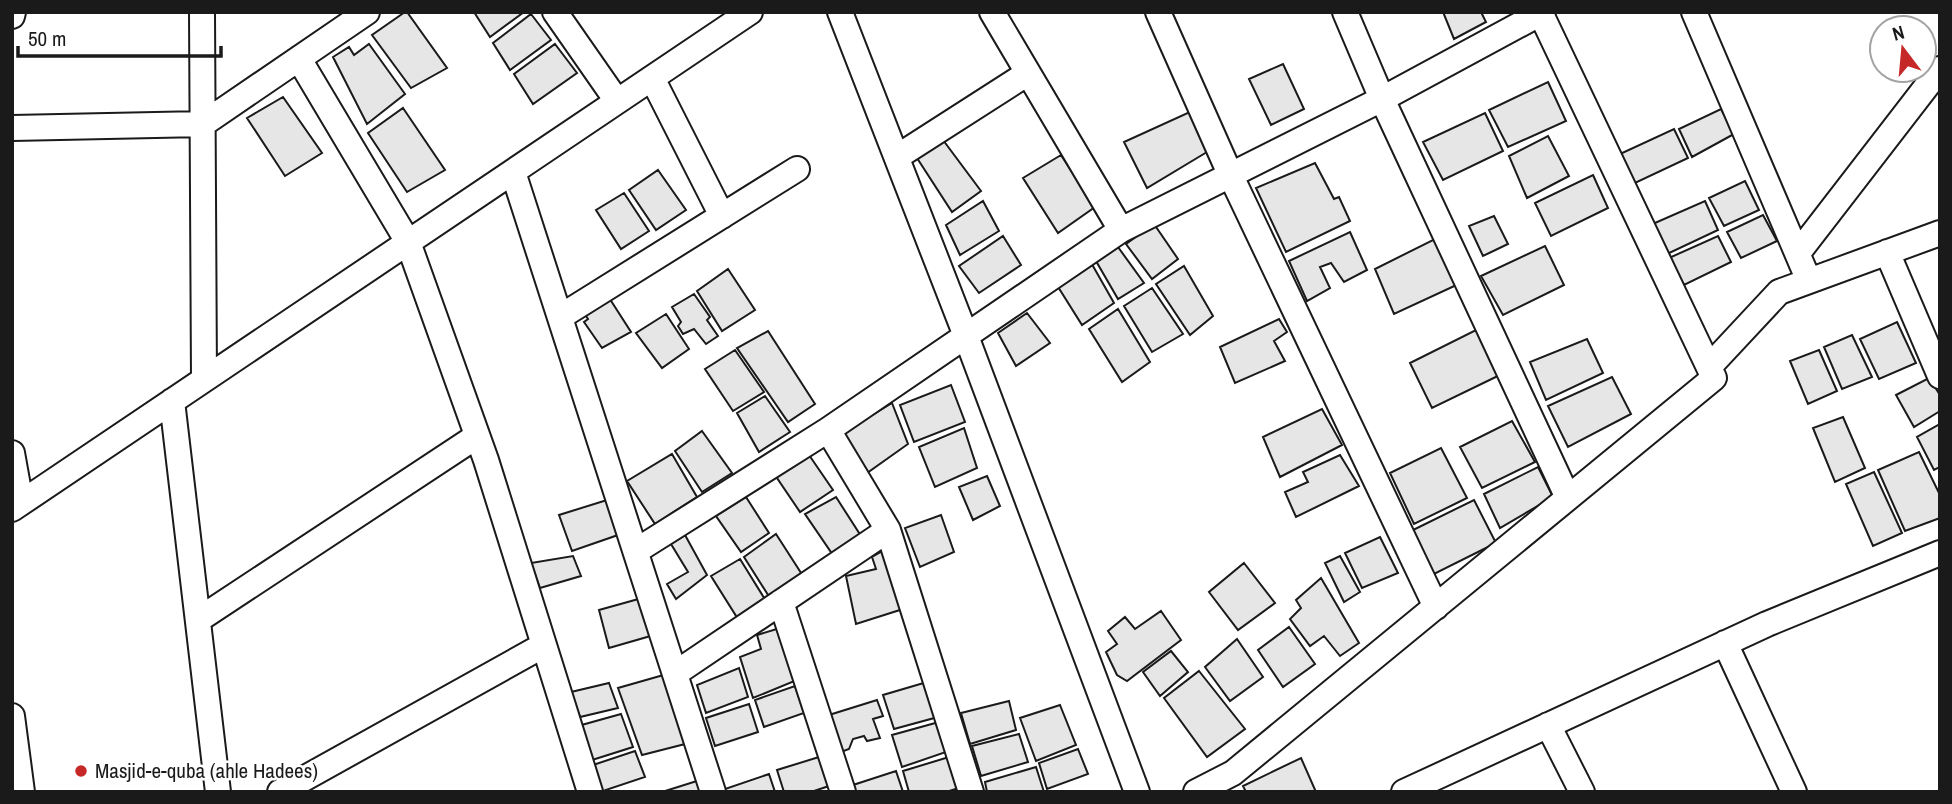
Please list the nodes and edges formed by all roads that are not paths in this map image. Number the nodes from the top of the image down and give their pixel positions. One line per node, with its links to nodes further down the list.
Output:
1 (202, 12): 17 (street)
2 (367, 12): 11 (street)
3 (555, 12): 16 (street)
4 (750, 12): 14 (street)
5 (840, 12): 19 (street)
6 (992, 12): 13 (street)
7 (1158, 12): 22 (street)
8 (1345, 12): 15 (street)
9 (1694, 12): 28 (street)
10 (1541, 13): 15 (street); 32 (street)
11 (299, 59): 17 (street); 26 (street)
12 (1940, 69): 28 (street)
13 (1028, 73): 19 (street); 24 (street)
14 (652, 78): 16 (street); 23 (street)
15 (1382, 99): 22 (street); 39 (street)
16 (617, 101): 21 (street)
17 (202, 124): 18 (street); 34 (street)
18 (12, 128)
19 (897, 157): 31 (street)
20 (797, 169): 23 (street)
21 (513, 172): 26 (street); 30 (street)
22 (1230, 174): 24 (street); 45 (street)
23 (722, 216): 30 (street)
24 (1121, 230): 31 (street)
25 (1940, 233): 27 (street)
26 (408, 242): 34 (street); 37 (street)
27 (1887, 252): 29 (street); 33 (street)
28 (1798, 253): 29 (street)
29 (1809, 281): 32 (street)
30 (560, 317): 42 (street)
31 (966, 336): 36 (street); 52 (street)
32 (1709, 367): 39 (street)
33 (1940, 376)
34 (204, 379): 35 (street)
35 (172, 401): 40 (street); 46 (street)
36 (828, 430): 41 (street); 42 (street)
37 (477, 436): 46 (street); 48 (street)
38 (12, 453): 40 (street)
39 (1569, 498): 45 (street)
40 (17, 506)
41 (888, 530): 44 (street); 59 (street)
42 (636, 551): 49 (street)
43 (1940, 553): 47 (street)
44 (781, 602): 49 (street); 58 (street)
45 (1436, 607): 60 (street)
46 (198, 620): 54 (street)
47 (1725, 643): 51 (street); 63 (street)
48 (544, 645): 55 (street); 56 (street)
49 (676, 673): 57 (street)
50 (12, 716): 53 (street)
51 (1548, 725): 61 (street); 62 (street)
52 (1134, 791)
53 (22, 792)
54 (219, 792)
55 (280, 792)
56 (590, 792)
57 (713, 792)
58 (843, 792)
59 (971, 792)
60 (1196, 792)
61 (1404, 792)
62 (1582, 792)
63 (1794, 792)

